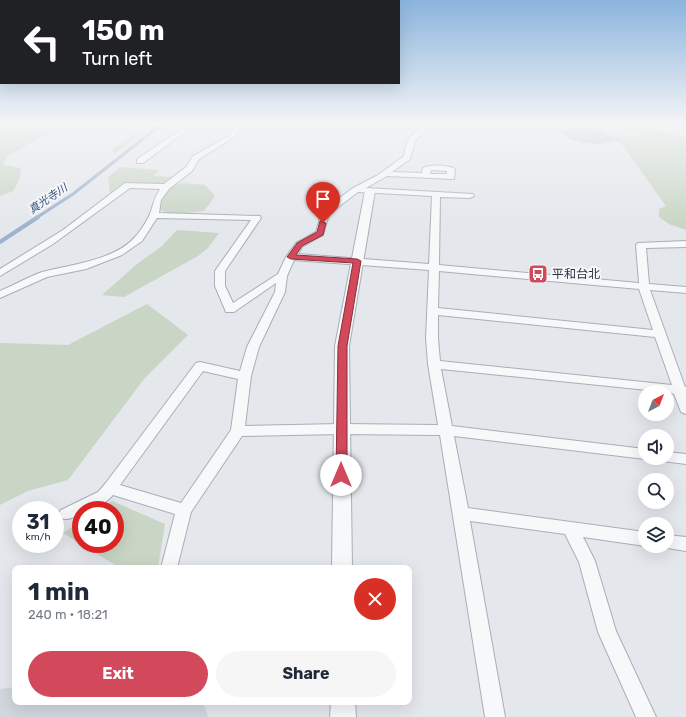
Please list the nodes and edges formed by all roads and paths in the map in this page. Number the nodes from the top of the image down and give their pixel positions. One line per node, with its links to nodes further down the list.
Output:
1 (145, 157): 4 (street)
2 (197, 157): 7 (street)
3 (405, 157): 5 (street)
4 (140, 161)
5 (386, 174): 6 (street); 8 (street)
6 (426, 176)
7 (166, 187): 12 (street); 17 (street)
8 (356, 190): 9 (street); 14 (street)
9 (370, 191): 10 (street); 15 (street)
10 (436, 194): 11 (street); 16 (street)
11 (470, 196)
12 (154, 215): 18 (street); 21 (street)
13 (686, 244): 19 (street)
14 (291, 257): 15 (street); 18 (street)
15 (357, 261): 16 (street); 28 (street)
16 (434, 268): 19 (street); 22 (street)
17 (0, 273)
18 (282, 276): 25 (street)
19 (644, 287): 20 (street); 23 (street)
20 (686, 290)
21 (0, 295)
22 (433, 311): 23 (street); 24 (street)
23 (660, 334): 26 (street)
24 (434, 364): 26 (street); 29 (street)
25 (245, 376): 30 (street); 34 (street)
26 (683, 390): 27 (street)
27 (686, 409)
28 (341, 429): 29 (street); 30 (street); 43 (street)
29 (445, 430): 31 (street); 36 (street)
30 (238, 431): 35 (street)
31 (638, 453)
32 (674, 458): 33 (street)
33 (686, 459)
34 (110, 488): 35 (street); 37 (street)
35 (184, 510): 42 (street)
36 (462, 513): 38 (street); 46 (street)
37 (66, 514)
38 (570, 528): 39 (street); 47 (street)
39 (638, 538)
40 (674, 543): 41 (street)
41 (686, 544)
42 (170, 565)
43 (342, 565)
44 (343, 705): 45 (street)
45 (343, 717)
46 (495, 717)
47 (646, 717)

